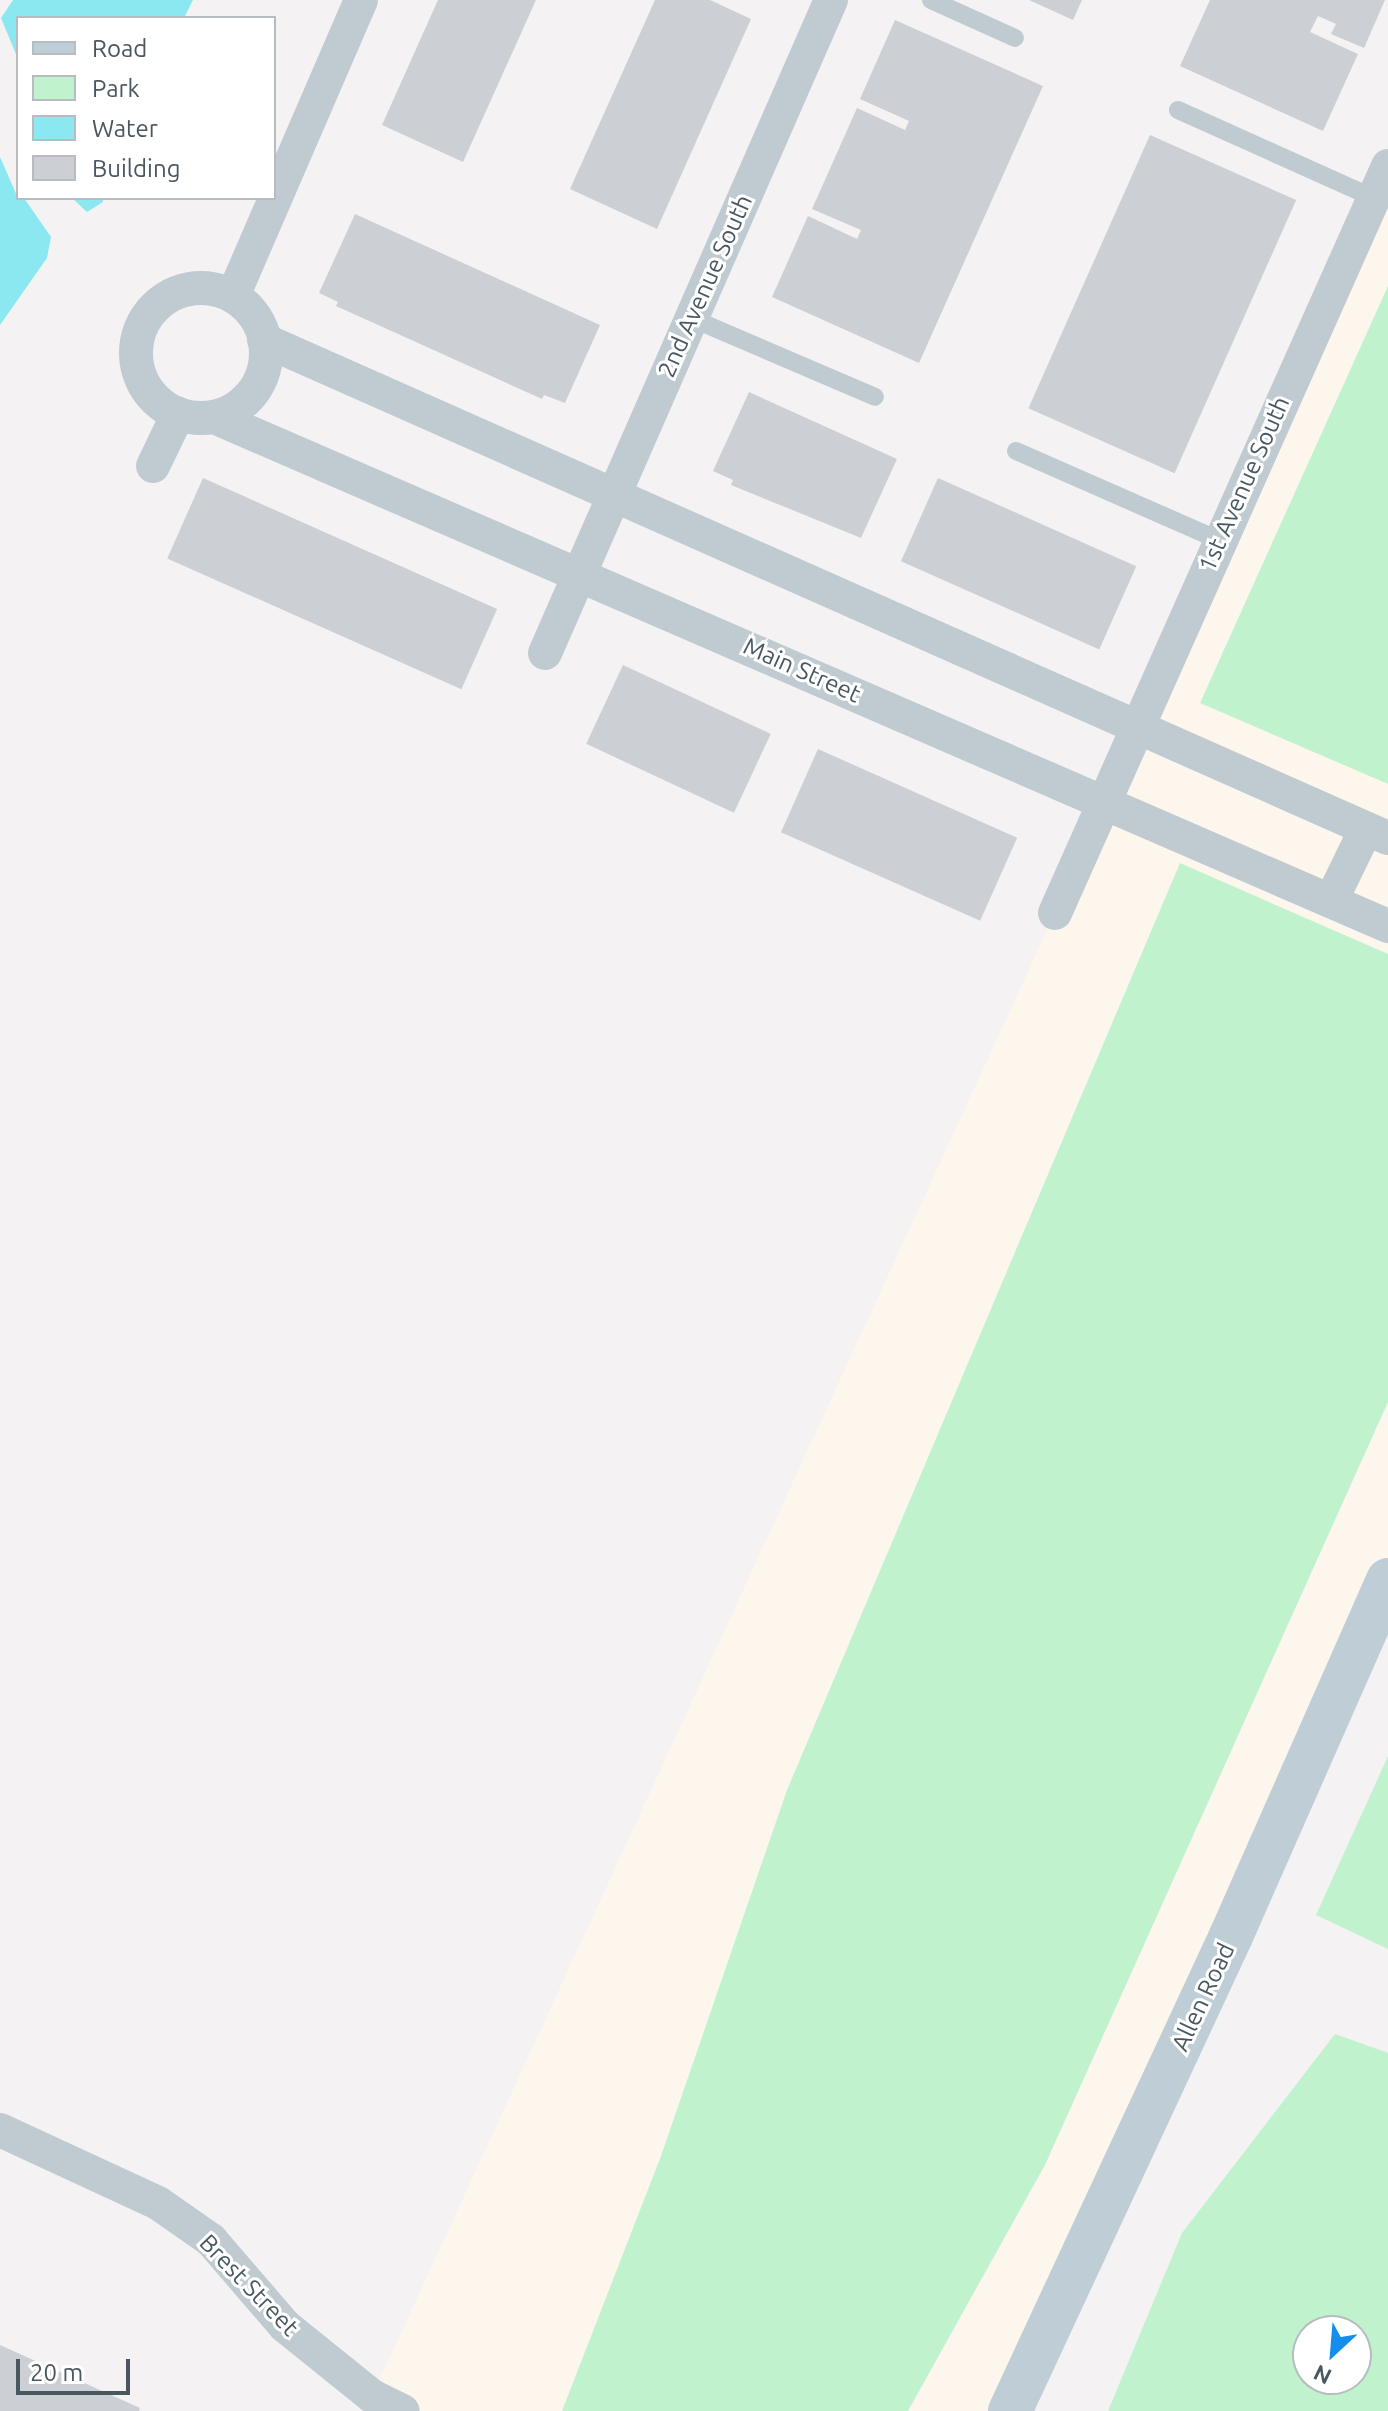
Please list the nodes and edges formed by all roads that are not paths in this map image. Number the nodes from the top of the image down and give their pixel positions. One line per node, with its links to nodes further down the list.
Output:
1 (361, 0): 7 (street)
2 (831, 0): 11 (street, 2nd Avenue South)
3 (931, 0): 4 (lane)
4 (1015, 38)
5 (1178, 110): 8 (lane)
6 (1388, 166): 8 (street, 1st Avenue South)
7 (276, 197)
8 (1374, 198): 19 (street, 1st Avenue South)
9 (275, 200): 10 (street)
10 (233, 296): 12 (street); 14 (street)
11 (691, 318): 13 (lane); 18 (street, 2nd Avenue South)
12 (264, 340): 15 (street); 18 (street)
13 (875, 397)
14 (178, 414): 15 (street); 17 (street)
15 (214, 417): 20 (street, Main Street)
16 (1016, 451): 19 (lane)
17 (153, 466)
18 (614, 493): 20 (street, 2nd Avenue South); 22 (street)
19 (1219, 540): 22 (street, 1st Avenue South)
20 (581, 572): 21 (street, 2nd Avenue South); 23 (street, Main Street)
21 (545, 653)
22 (1134, 728): 23 (street, 1st Avenue South); 24 (street)
23 (1104, 803): 25 (street, Main Street); 26 (street, 1st Avenue South)
24 (1377, 833): 25 (street)
25 (1331, 901): 27 (street, Main Street)
26 (1055, 913)
27 (1388, 926)
28 (1388, 1580): 31 (main road, Allen Road)
29 (0, 2130): 30 (street, Brest Street)
30 (403, 2411)
31 (1010, 2411)

